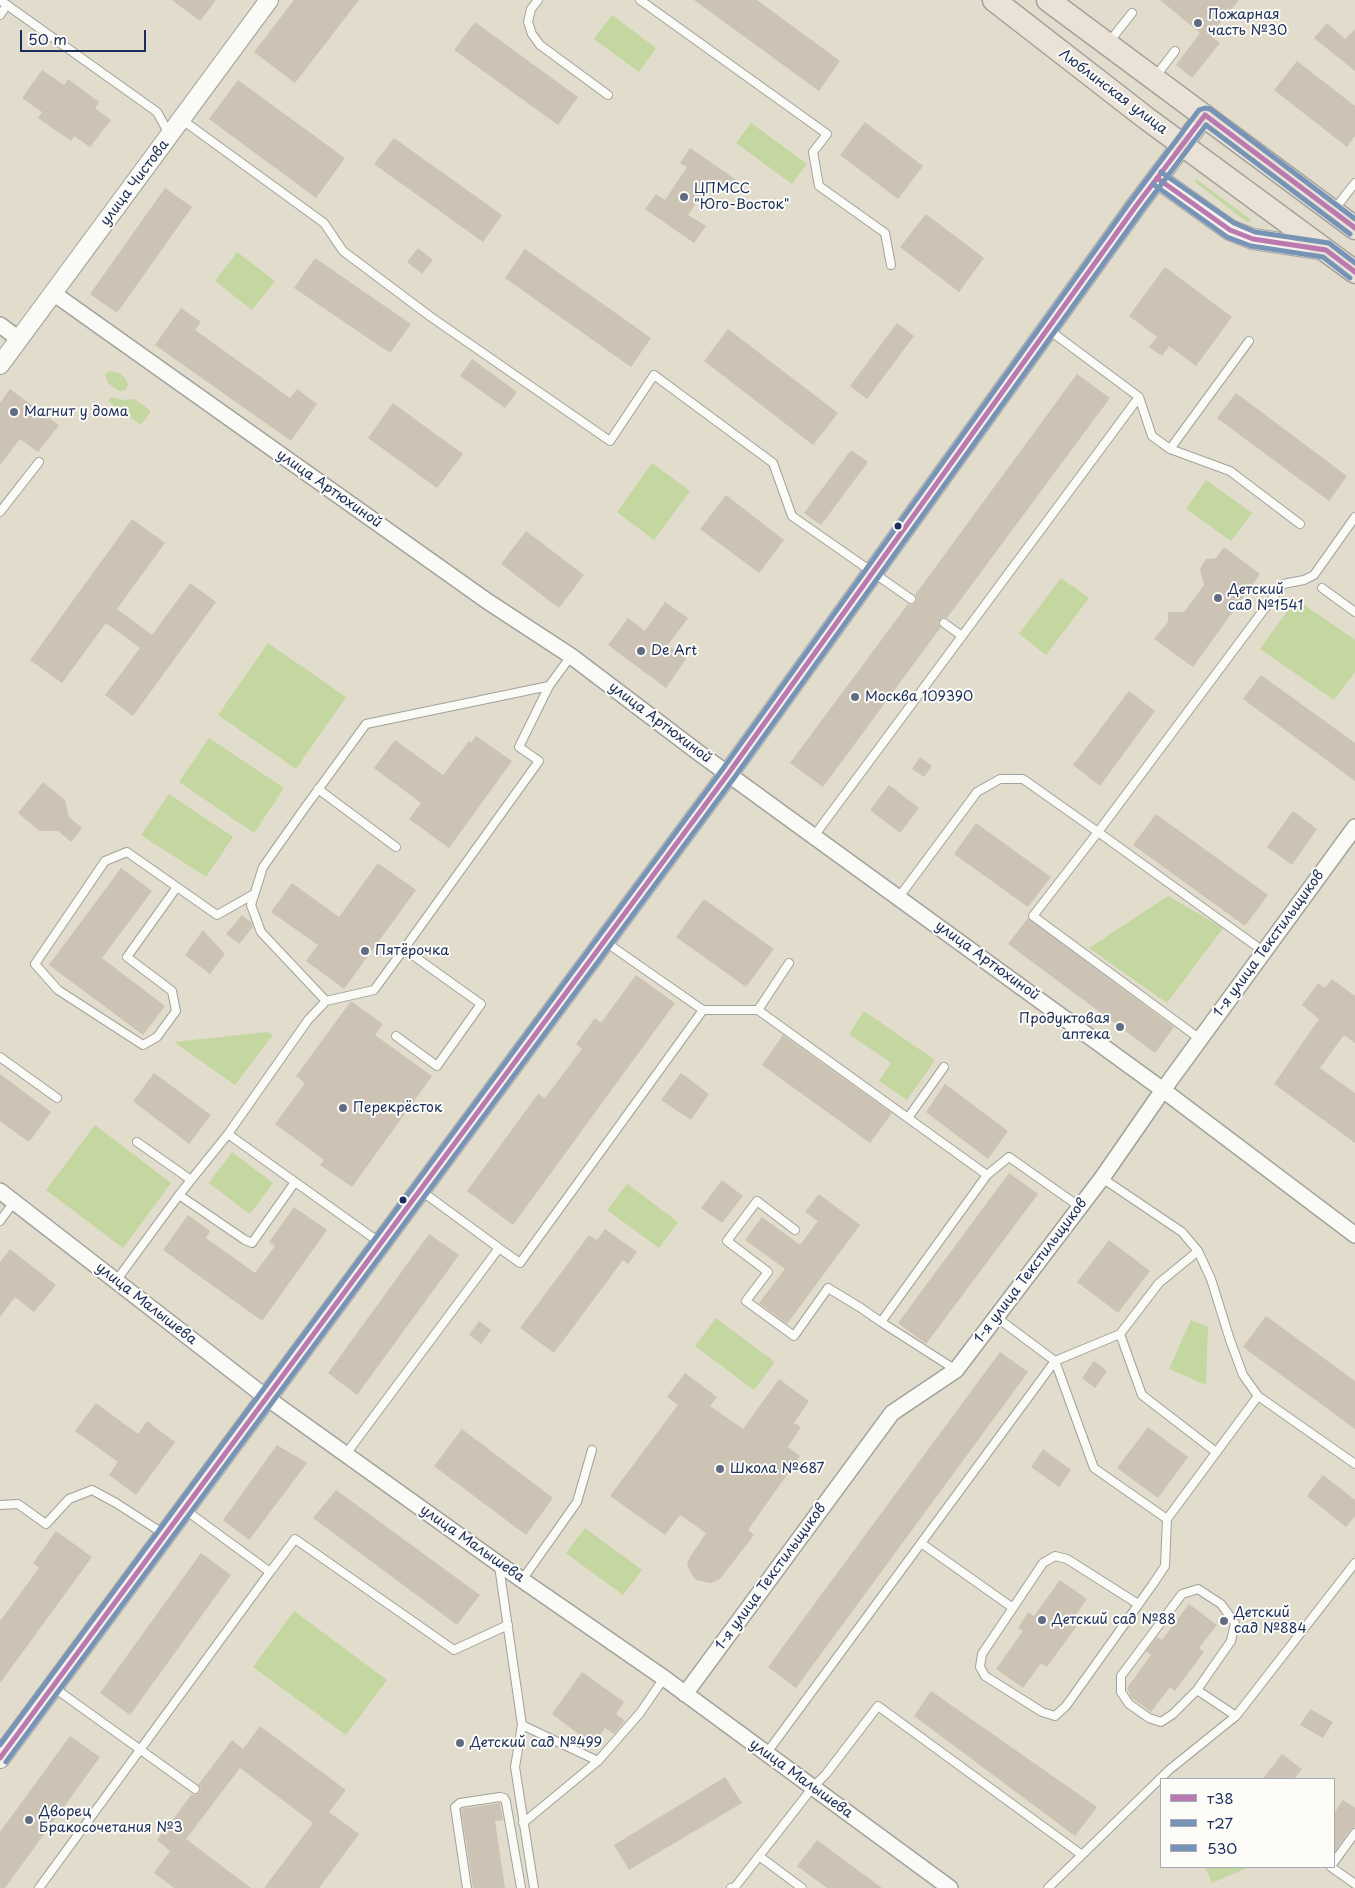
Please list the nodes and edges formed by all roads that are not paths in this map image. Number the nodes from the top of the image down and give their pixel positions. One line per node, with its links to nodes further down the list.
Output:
1 (269, 0): 14 (street, улица Чистова)
2 (538, 0): 12 (lane)
3 (640, 0): 22 (lane)
4 (994, 0): 16 (main road, Люблинская улица)
5 (4, 2): 8 (lane); 15 (lane)
6 (1059, 3): 9 (main road)
7 (1132, 13): 9 (lane)
8 (0, 15)
9 (1108, 44): 11 (main road)
10 (1175, 51): 11 (lane)
11 (1154, 78): 13 (main road)
12 (608, 95)
13 (1205, 115): 16 (main road); 19 (main road)
14 (181, 119): 15 (street, улица Чистова); 36 (lane)
15 (170, 136): 24 (street, улица Чистова)
16 (1183, 144): 17 (main road); 21 (main road, Люблинская улица)
17 (1157, 178): 21 (main road); 26 (main road)
18 (1355, 184): 19 (lane)
19 (1333, 211): 20 (main road)
20 (1355, 228)
21 (1326, 250): 23 (main road, Люблинская улица)
22 (891, 265)
23 (1355, 272)
24 (53, 293): 27 (street, улица Чистова); 42 (street, улица Артюхиной)
25 (0, 325): 27 (street)
26 (1048, 329): 30 (lane); 36 (main road)
27 (19, 339): 29 (street, улица Чистова)
28 (1249, 341): 31 (lane)
29 (0, 365)
30 (1139, 397): 31 (lane); 41 (lane)
31 (1170, 449): 35 (lane)
32 (38, 462): 33 (lane)
33 (0, 512)
34 (1355, 518): 47 (lane)
35 (1300, 524)
36 (873, 572): 38 (lane); 44 (main road)
37 (1322, 588): 39 (lane)
38 (911, 599)
39 (1355, 612)
40 (944, 623): 41 (lane)
41 (962, 636): 48 (lane)
42 (572, 656): 43 (lane); 44 (street, улица Артюхиной)
43 (549, 686): 45 (lane); 54 (lane)
44 (728, 774): 48 (street, улица Артюхиной); 53 (main road)
45 (318, 789): 49 (lane); 51 (lane)
46 (1355, 827): 55 (street, 1-я улица Текстильщиков)
47 (1098, 832): 52 (lane); 55 (lane); 61 (lane)
48 (814, 836): 52 (street, улица Артюхиной)
49 (396, 847)
50 (177, 887): 50 (lane); 51 (lane)
51 (254, 894): 57 (lane)
52 (899, 897): 64 (street, улица Артюхиной)
53 (604, 941): 58 (lane); 73 (main road)
54 (404, 949): 57 (lane); 60 (lane)
55 (1263, 951): 61 (street, 1-я улица Текстильщиков)
56 (790, 963): 59 (lane)
57 (326, 1001): 67 (lane)
58 (703, 1010): 59 (lane); 82 (lane)
59 (758, 1010): 66 (lane)
60 (396, 1036)
61 (1200, 1040): 64 (street, 1-я улица Текстильщиков)
62 (0, 1057): 65 (lane)
63 (944, 1067): 66 (lane)
64 (1163, 1090): 70 (street, 1-я улица Текстильщиков); 80 (street, улица Артюхиной)
65 (57, 1098)
66 (908, 1118): 69 (lane)
67 (228, 1134): 71 (lane); 72 (lane)
68 (137, 1142): 72 (lane)
69 (987, 1175): 77 (lane); 86 (lane)
70 (1102, 1178): 77 (street, 1-я улица Текстильщиков); 83 (lane)
71 (290, 1179): 75 (lane); 81 (lane)
72 (191, 1180): 75 (lane)
73 (420, 1190): 81 (main road); 82 (lane)
74 (0, 1191): 76 (street, улица Малышева)
75 (179, 1195): 84 (lane)
76 (14, 1202): 78 (lane); 84 (street, улица Малышева)
77 (1080, 1207): 85 (street, 1-я улица Текстильщиков)
78 (0, 1221)
79 (795, 1230): 86 (lane)
80 (1355, 1235)
81 (381, 1243): 91 (main road)
82 (499, 1248): 94 (lane)
83 (1198, 1251): 87 (lane); 90 (lane)
84 (116, 1281): 91 (street, улица Малышева)
85 (996, 1317): 88 (lane); 89 (street, 1-я улица Текстильщиков)
86 (881, 1322): 89 (lane)
87 (1120, 1334): 88 (lane); 93 (lane)
88 (1055, 1361): 98 (lane); 100 (lane)
89 (956, 1370): 111 (street, 1-я улица Текстильщиков)
90 (1258, 1396): 93 (lane); 95 (lane)
91 (267, 1398): 94 (street, улица Малышева); 97 (main road)
92 (592, 1450): 104 (lane)
93 (1216, 1452): 98 (lane)
94 (346, 1454): 102 (street, улица Малышева)
95 (1355, 1464)
96 (0, 1505): 99 (lane)
97 (184, 1510): 99 (main road); 103 (lane)
98 (1168, 1519): 105 (lane)
99 (165, 1535): 109 (main road)
100 (921, 1542): 106 (lane); 115 (lane)
101 (1355, 1563): 112 (lane)
102 (499, 1564): 104 (street, улица Малышева); 107 (lane)
103 (270, 1572): 107 (lane); 114 (lane)
104 (522, 1580): 108 (street, улица Малышева)
105 (1138, 1604): 106 (lane); 106 (lane)
106 (1013, 1608)
107 (508, 1625): 113 (lane)
108 (664, 1678): 111 (street, улица Малышева); 117 (lane)
109 (53, 1687): 114 (lane); 116 (main road)
110 (1197, 1690): 110 (lane); 112 (lane)
111 (685, 1694): 115 (street, улица Малышева)
112 (1236, 1716): 118 (lane)
113 (522, 1725): 117 (lane); 122 (lane)
114 (140, 1750): 121 (lane); 129 (lane)
115 (766, 1754): 120 (street, улица Малышева)
116 (0, 1758)
117 (598, 1761): 122 (lane)
118 (1161, 1778)
119 (1160, 1779): 124 (lane)
120 (813, 1788): 124 (lane); 125 (lane); 135 (street, улица Малышева)
121 (195, 1789)
122 (523, 1823): 132 (lane)
123 (1355, 1833): 126 (lane)
124 (1082, 1855): 136 (lane)
125 (759, 1856): 133 (lane); 134 (lane)
126 (1335, 1861)
127 (1333, 1868): 128 (lane)
128 (1355, 1884)
129 (39, 1888)
130 (467, 1888): 131 (lane)
131 (521, 1888)
132 (534, 1888)
133 (733, 1888)
134 (802, 1888)
135 (950, 1888)
136 (1048, 1888)

